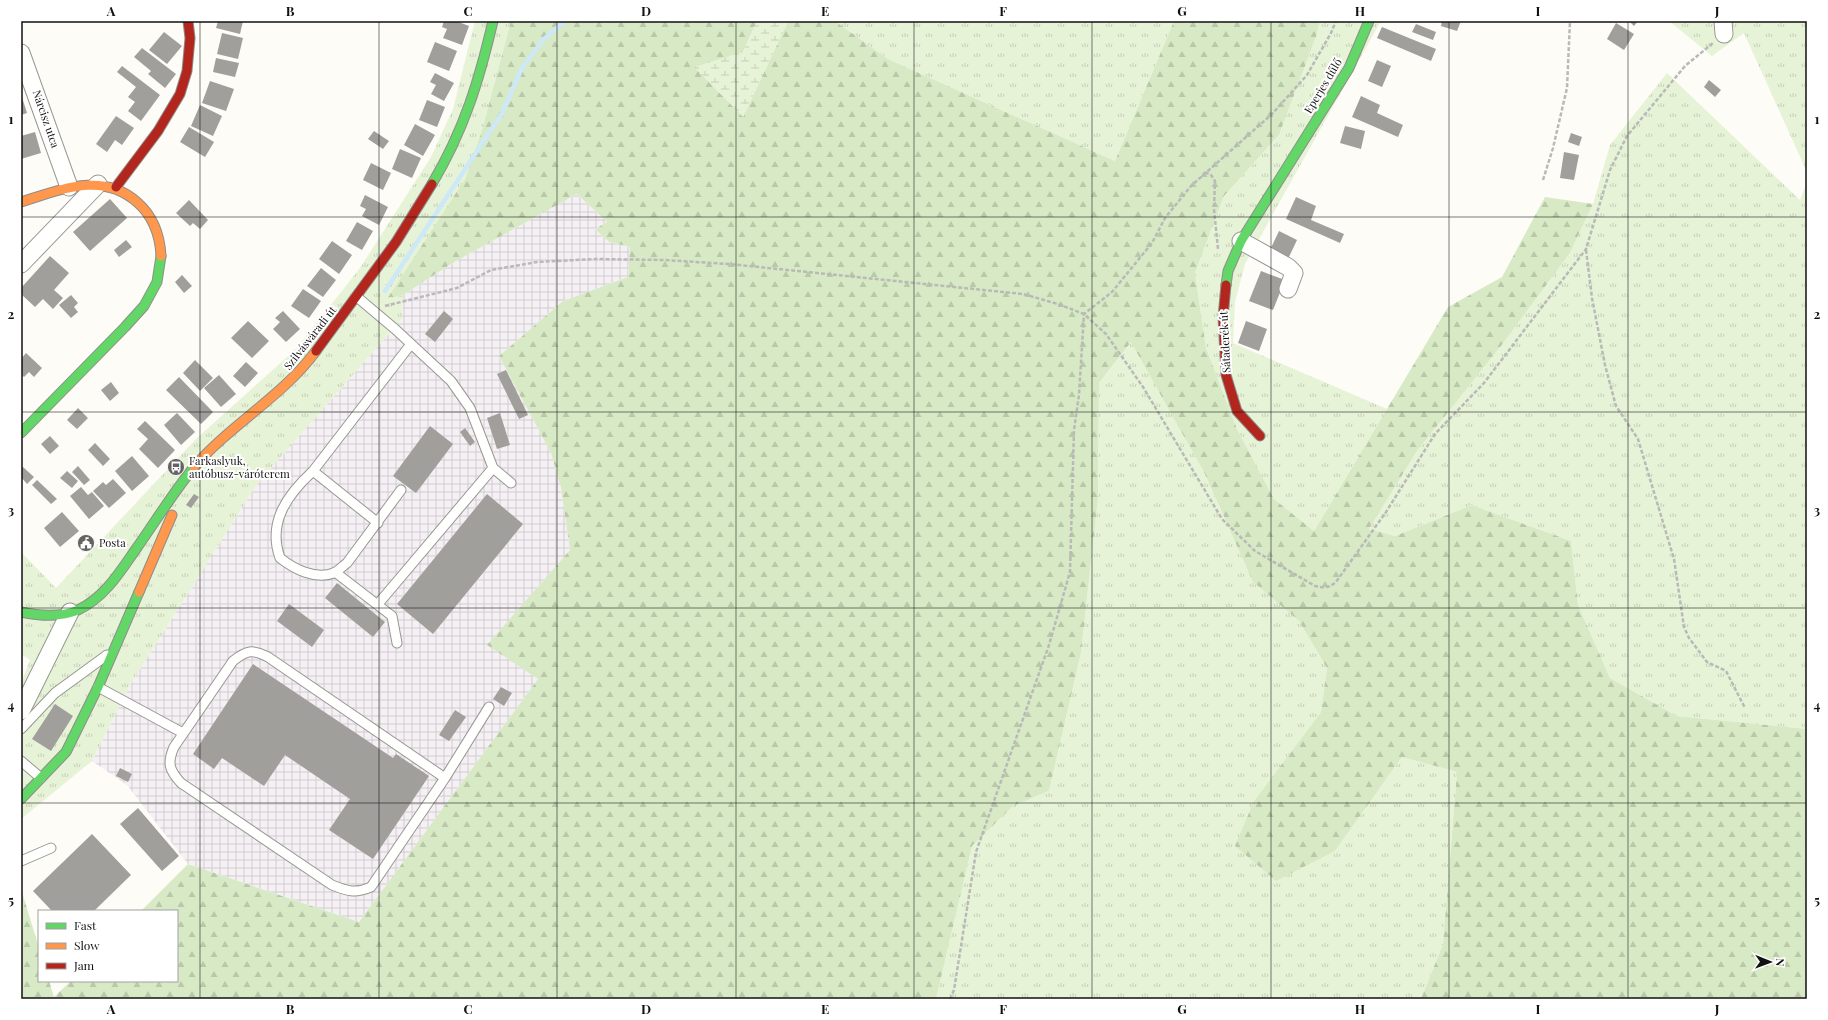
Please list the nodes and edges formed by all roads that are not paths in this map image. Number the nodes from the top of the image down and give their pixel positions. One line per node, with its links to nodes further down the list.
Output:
1 (188, 21): 8 (main road)
2 (493, 21): 13 (main road, Szilvásváradi út)
3 (1369, 21): 5 (main road, Eperjes dűlő)
4 (21, 53): 7 (street, Nárcisz utca)
5 (1291, 161): 10 (main road, Sátaderék út)
6 (98, 184): 7 (main road); 8 (main road); 11 (street)
7 (69, 186): 9 (main road)
8 (116, 187): 15 (main road)
9 (21, 202)
10 (1241, 241): 12 (street); 16 (main road, Sátaderék út)
11 (21, 264)
12 (1288, 289)
13 (357, 297): 14 (lane); 19 (main road, Szilvásváradi út)
14 (411, 344): 17 (lane); 18 (lane)
15 (21, 433)
16 (1260, 436)
17 (493, 468): 20 (lane); 24 (lane)
18 (313, 471): 22 (lane); 23 (lane)
19 (189, 475): 26 (main road, Szilvásváradi út); 28 (main road)
20 (511, 483)
21 (401, 490): 22 (lane)
22 (378, 523): 23 (lane)
23 (335, 572): 24 (lane)
24 (378, 604): 27 (lane)
25 (21, 612): 26 (main road, Szilvásváradi út)
26 (70, 612): 31 (street)
27 (397, 643)
28 (114, 650): 29 (main road); 32 (lane)
29 (98, 687): 33 (lane); 35 (main road)
30 (489, 708): 36 (lane)
31 (21, 711)
32 (21, 729)
33 (183, 733): 36 (lane); 36 (lane)
34 (21, 761): 35 (lane)
35 (41, 778): 37 (main road)
36 (445, 778)
37 (21, 799)
38 (51, 848): 39 (lane)
39 (21, 861)

